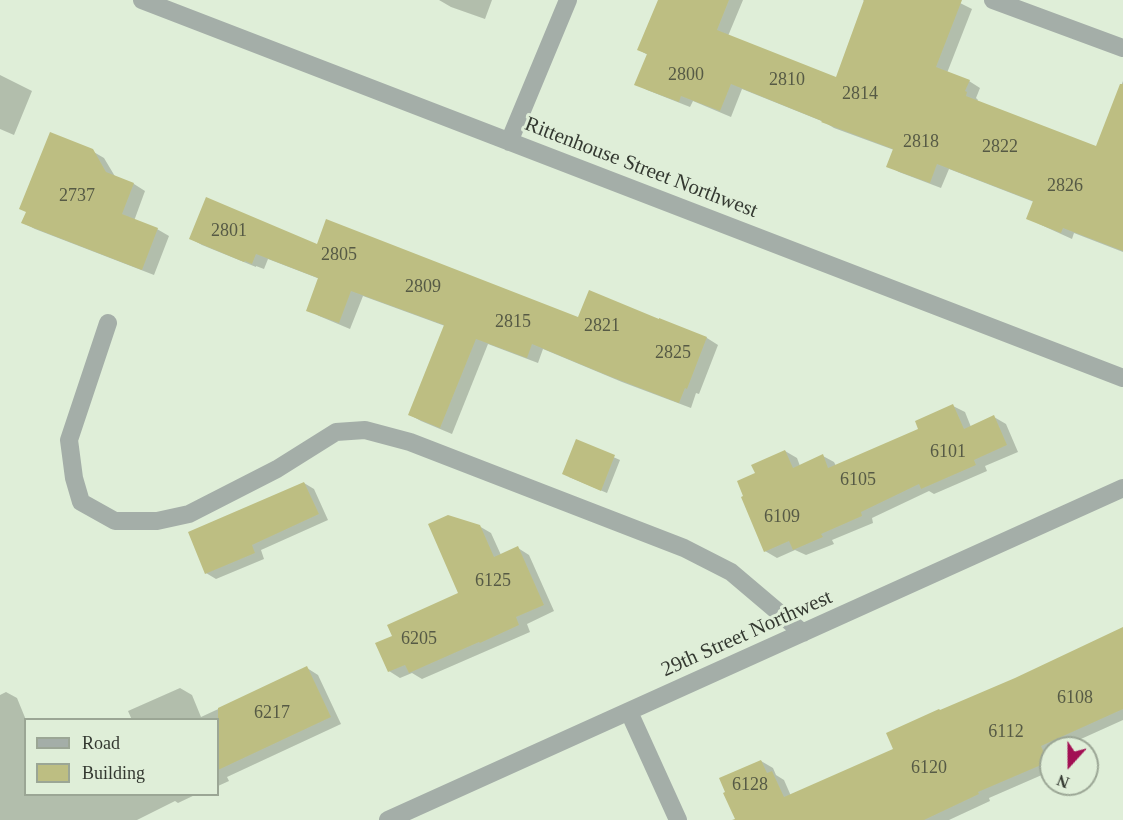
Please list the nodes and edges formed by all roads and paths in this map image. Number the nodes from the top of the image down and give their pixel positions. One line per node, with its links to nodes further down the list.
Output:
1 (142, 0): 5 (street, Rittenhouse Street Northwest)
2 (568, 0): 5 (street)
3 (993, 0): 4 (street)
4 (1123, 48)
5 (509, 142): 7 (street, Rittenhouse Street Northwest)
6 (108, 323): 9 (street)
7 (1123, 378)
8 (1123, 488): 9 (street, 29th Street Northwest)
9 (803, 633): 10 (street, 29th Street Northwest)
10 (629, 712): 11 (street, 29th Street Northwest); 12 (street)
11 (388, 820)
12 (678, 820)

